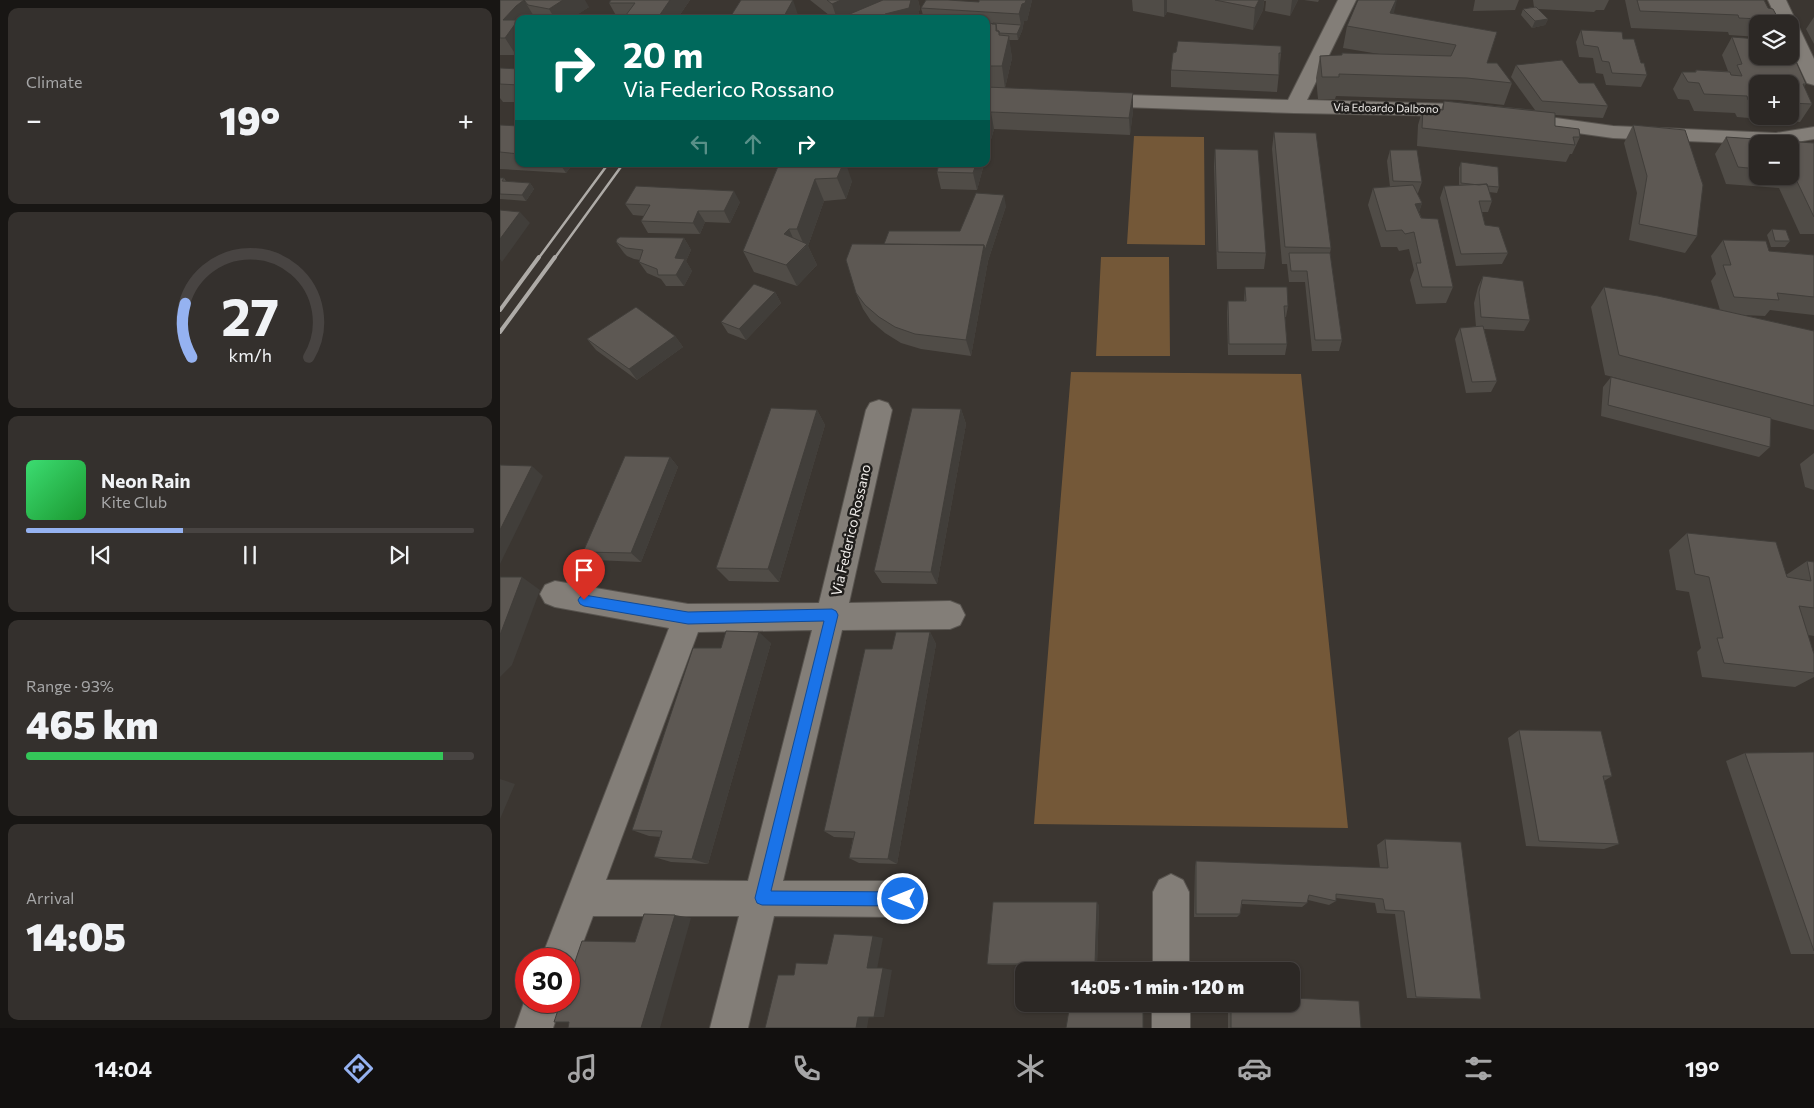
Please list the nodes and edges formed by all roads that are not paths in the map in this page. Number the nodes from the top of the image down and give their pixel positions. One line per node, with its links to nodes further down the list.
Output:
1 (1347, 0): 7 (street)
2 (1777, 0): 3 (street)
3 (1784, 15)
4 (1799, 47): 5 (street)
5 (1814, 79)
6 (1076, 100): 7 (street, Via Edoardo Dalbono)
7 (1294, 107): 8 (street, Via Edoardo Dalbono)
8 (1814, 133)
9 (879, 410): 11 (street, Via Federico Rossano)
10 (555, 594): 13 (street)
11 (832, 615): 12 (street); 13 (street); 16 (street, Via Federico Rossano)
12 (950, 615)
13 (688, 618): 15 (street)
14 (1171, 892): 19 (street)
15 (582, 898): 16 (street); 18 (street)
16 (762, 898): 17 (street); 23 (street, Via Federico Rossano)
17 (903, 899)
18 (563, 948)
19 (1171, 962)
20 (1171, 1012): 24 (street)
21 (540, 1013): 22 (street)
22 (534, 1028)
23 (729, 1028)
24 (1172, 1028)

